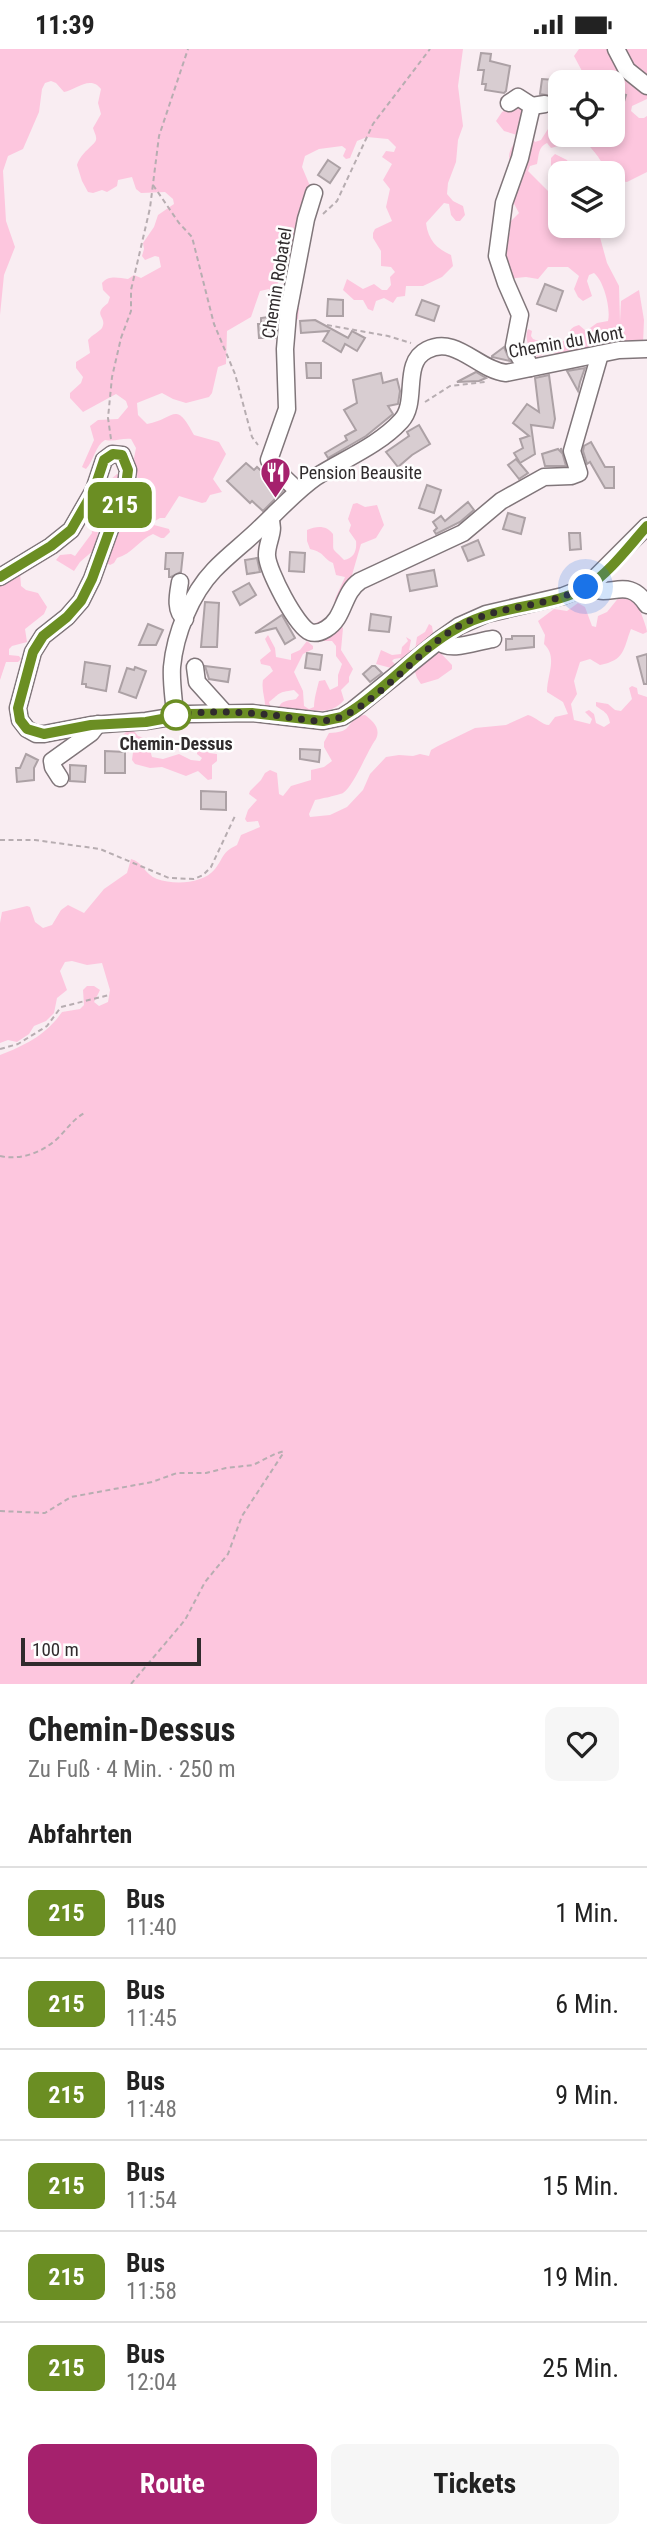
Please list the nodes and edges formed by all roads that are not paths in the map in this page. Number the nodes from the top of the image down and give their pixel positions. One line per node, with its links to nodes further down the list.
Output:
1 (616, 49): 2 (street)
2 (647, 86)
3 (509, 103): 7 (street)
4 (314, 193): 8 (street, Chemin Robatel)
5 (647, 349): 6 (street, Chemin du Mont)
6 (600, 354): 7 (street, Chemin du Mont); 9 (street)
7 (530, 368): 8 (street, Chemin du Mont)
8 (298, 491): 9 (street)
9 (270, 519): 15 (street)
10 (647, 526): 13 (street)
11 (0, 577): 21 (street)
12 (180, 582): 15 (street)
13 (587, 586): 14 (street); 17 (street)
14 (647, 605)
15 (185, 618): 20 (street)
16 (493, 639): 17 (street)
17 (438, 641): 19 (street)
18 (195, 667): 19 (street)
19 (225, 713): 20 (street)
20 (175, 715): 21 (street)
21 (98, 725): 22 (street)
22 (60, 778)

